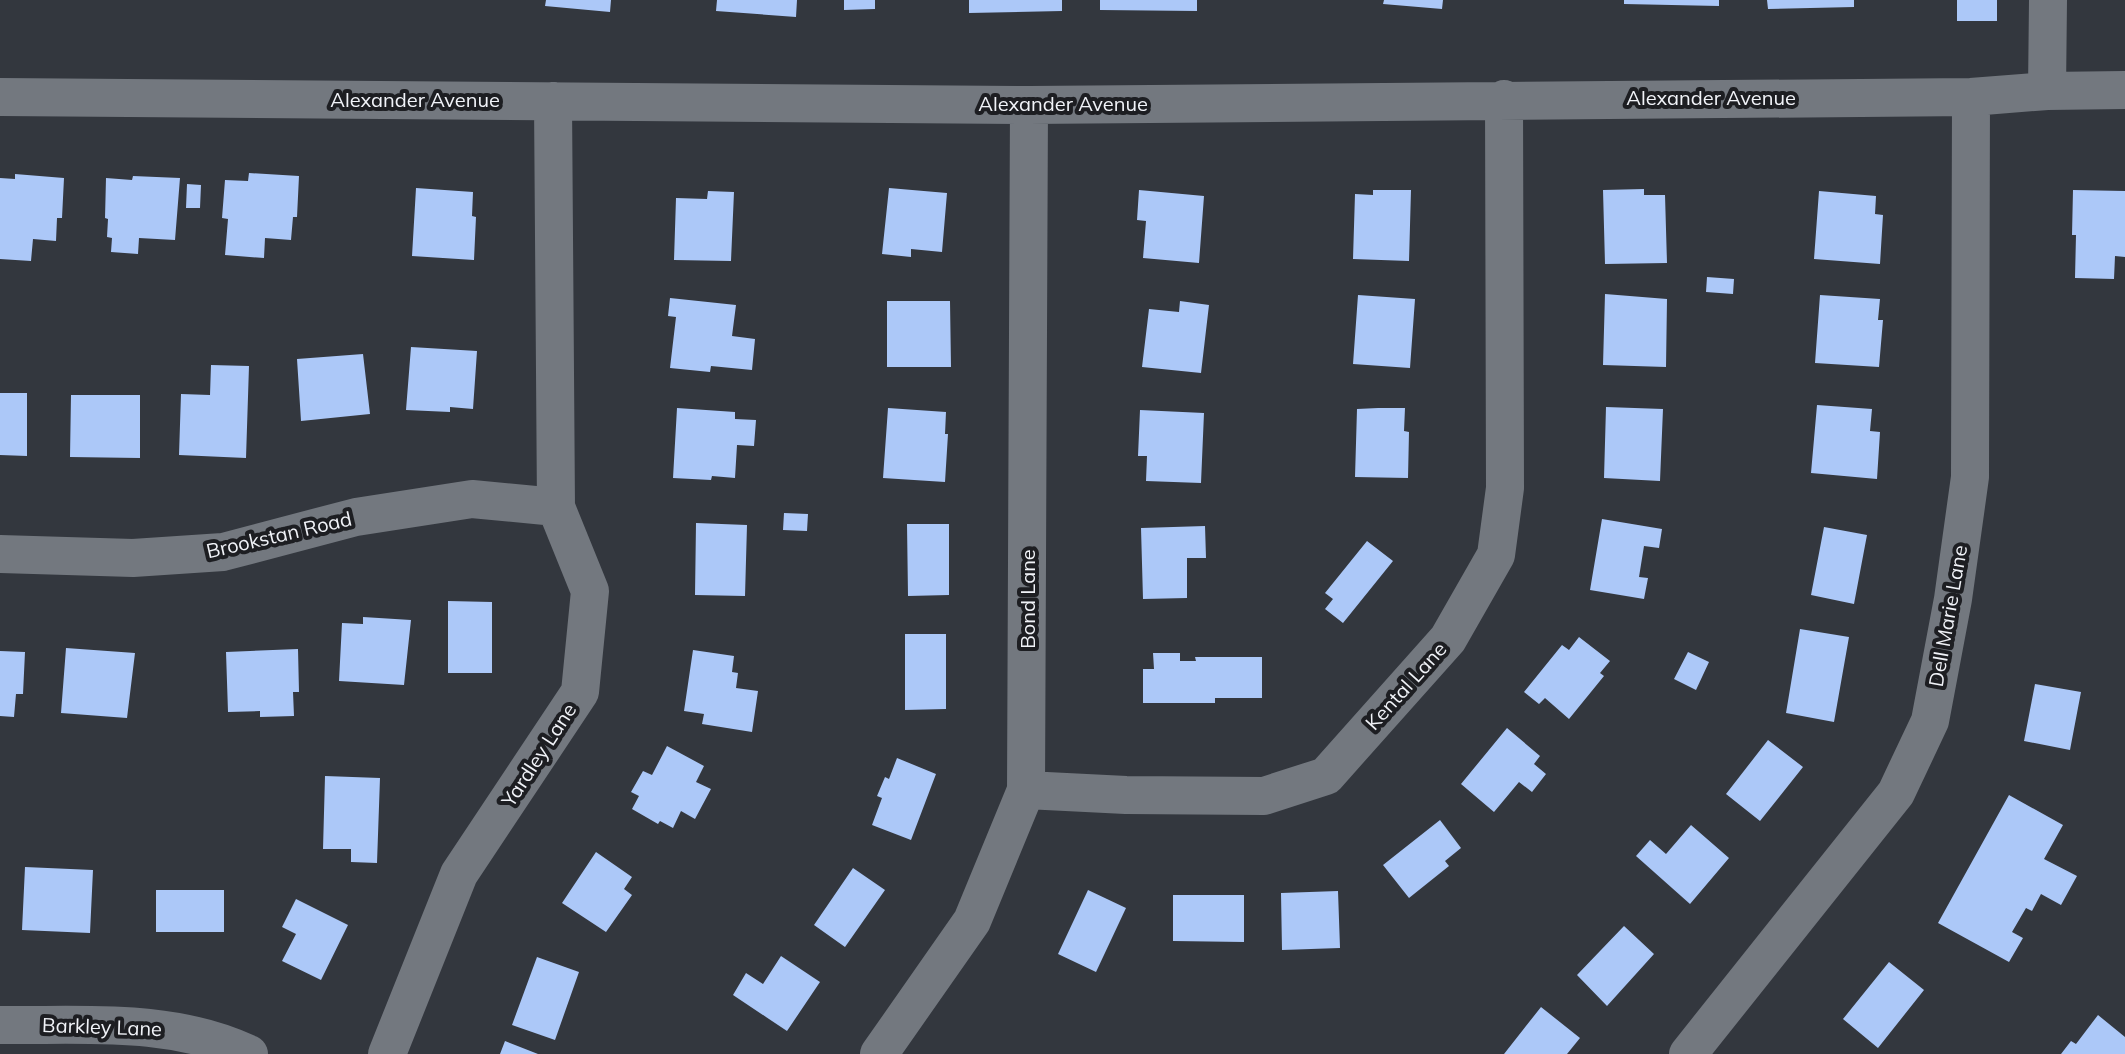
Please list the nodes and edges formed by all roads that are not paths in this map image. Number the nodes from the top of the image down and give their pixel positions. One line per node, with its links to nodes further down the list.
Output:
1 (2048, 0): 3 (street)
2 (2125, 90): 3 (street, Alexander Avenue)
3 (2047, 91): 5 (street, Alexander Avenue)
4 (0, 97): 7 (street, Alexander Avenue)
5 (1971, 97): 6 (street, Alexander Avenue); 16 (street, Dell Marie Lane)
6 (1504, 99): 8 (street, Alexander Avenue); 11 (street, Kental Lane)
7 (553, 101): 8 (street, Alexander Avenue); 9 (street, Yardley Lane)
8 (1029, 105): 11 (street, Bond Lane)
9 (556, 507): 10 (street, Brookstan Road); 14 (street, Yardley Lane)
10 (0, 554)
11 (1026, 790): 15 (street, Bond Lane)
12 (0, 1025): 13 (street, Barkley Lane)
13 (249, 1054)
14 (387, 1054)
15 (879, 1054)
16 (1688, 1054)

